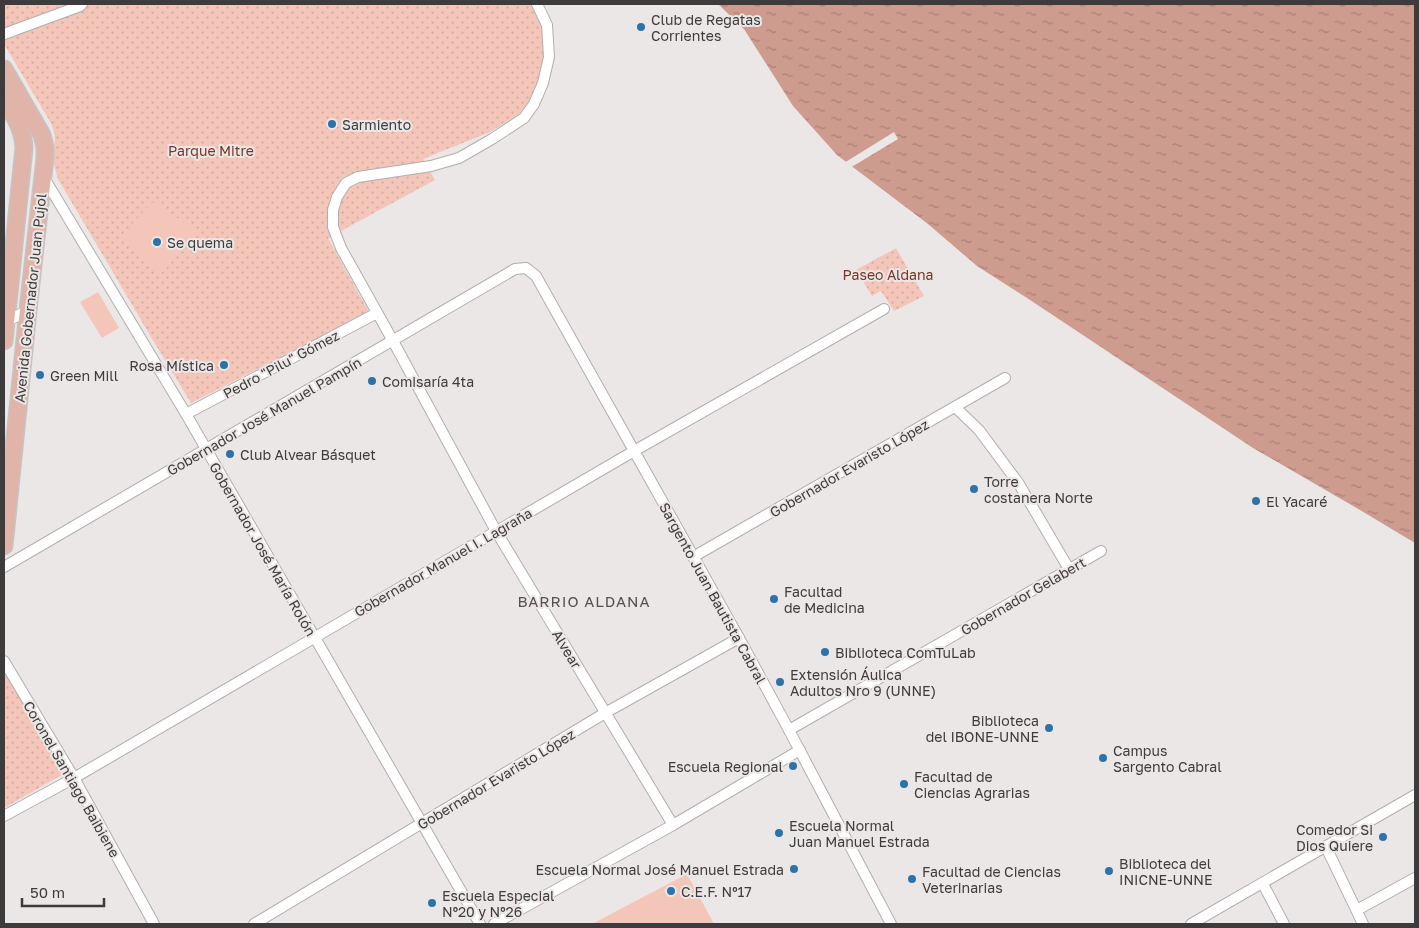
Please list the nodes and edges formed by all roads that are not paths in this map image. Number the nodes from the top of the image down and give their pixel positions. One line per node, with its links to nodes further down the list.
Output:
1 (82, 4): 3 (street)
2 (537, 4): 10 (street, Alvear)
3 (4, 34)
4 (4, 69): 5 (main road)
5 (7, 93): 6 (main road, Avenida Gobernador Juan Pujol); 11 (main road, Avenida Gobernador Juan Pujol)
6 (43, 176): 9 (main road, Avenida Gobernador Juan Pujol); 16 (street, Gobernador José María Rolón)
7 (526, 268): 13 (street, Gobernador José Manuel Pampín); 18 (street, Sargento Juan Bautista Cabral)
8 (884, 309): 18 (street, Gobernador Manuel I. Lagraña)
9 (28, 310): 11 (street); 20 (main road, Avenida Gobernador Juan Pujol)
10 (377, 313): 13 (street, Alvear); 16 (street, Pedro "Pilu" Gómez)
11 (5, 322): 12 (main road, Avenida Gobernador Juan Pujol)
12 (4, 341)
13 (393, 341): 17 (street, Gobernador José Manuel Pampín); 19 (street, Alvear)
14 (1005, 378): 15 (street, Gobernador Evaristo López)
15 (955, 407): 22 (street, Gobernador Evaristo López); 24 (street)
16 (186, 414): 17 (street, Gobernador José María Rolón)
17 (206, 450): 23 (street, Gobernador José Manuel Pampín); 25 (street, Gobernador José María Rolón)
18 (634, 451): 19 (street, Gobernador Manuel I. Lagraña); 22 (street, Sargento Juan Bautista Cabral)
19 (496, 531): 25 (street, Gobernador Manuel I. Lagraña); 28 (street, Alvear)
20 (4, 546)
21 (1101, 551): 24 (street, Gobernador Gelabert)
22 (693, 558): 26 (street, Sargento Juan Bautista Cabral)
23 (4, 567)
24 (1069, 570): 29 (street, Gobernador Gelabert)
25 (314, 638): 31 (street, Gobernador Manuel I. Lagraña); 34 (street, Gobernador José María Rolón)
26 (739, 638): 28 (street, Gobernador Evaristo López); 29 (street, Sargento Juan Bautista Cabral)
27 (4, 661): 31 (street, Coronel Santiago Baibiene)
28 (606, 713): 34 (street, Gobernador Evaristo López); 35 (street, Alvear)
29 (789, 730): 30 (street, Sargento Juan Bautista Cabral)
30 (800, 750): 35 (street); 45 (street, Sargento Juan Bautista Cabral)
31 (74, 778): 33 (street, Gobernador Manuel I. Lagraña); 41 (street, Coronel Santiago Baibiene)
32 (1415, 795): 36 (street)
33 (4, 816)
34 (421, 823): 42 (street, Gobernador Evaristo López); 43 (street, Gobernador José María Rolón)
35 (673, 825): 44 (street)
36 (1326, 847): 38 (street); 39 (street)
37 (1415, 879): 39 (street)
38 (1263, 884): 40 (street); 46 (street)
39 (1357, 910): 47 (street)
40 (1195, 923)
41 (154, 924)
42 (254, 924)
43 (480, 924)
44 (494, 924)
45 (891, 924)
46 (1284, 924)
47 (1364, 924)

